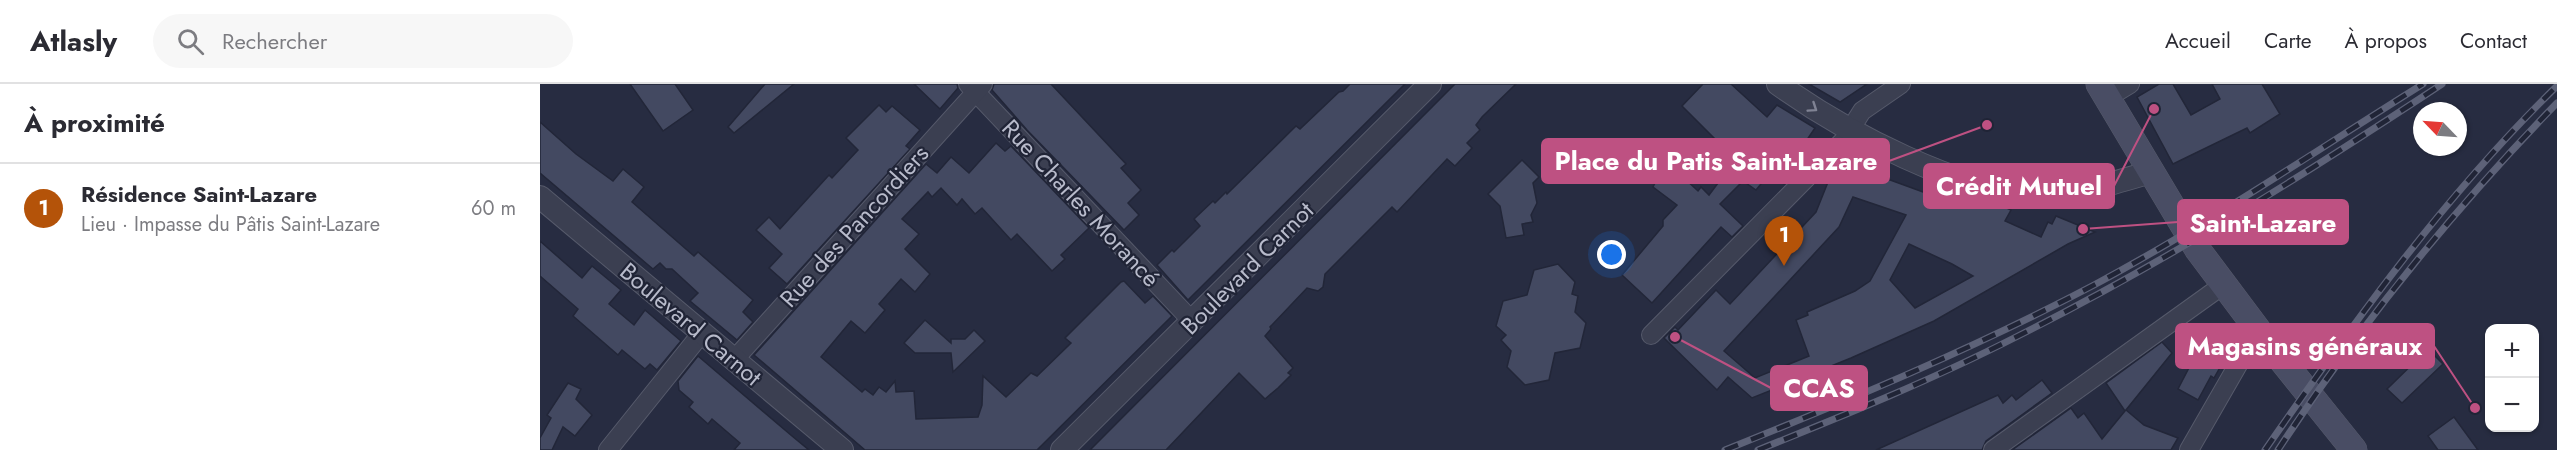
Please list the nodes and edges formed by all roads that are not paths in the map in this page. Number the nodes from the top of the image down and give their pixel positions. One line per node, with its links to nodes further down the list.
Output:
1 (1430, 84): 11 (street, Boulevard Carnot)
2 (1778, 84): 7 (street, one-way to 7)
3 (1901, 84): 7 (street)
4 (2130, 84): 6 (street)
5 (976, 87): 11 (street, Rue Charles Morancé); 15 (street, Rue des Pancordiers)
6 (2103, 91): 8 (main road)
7 (1850, 129): 8 (street); 13 (street)
8 (2151, 172): 10 (main road)
9 (540, 197): 12 (street, Boulevard Carnot)
10 (2223, 285): 14 (main road); 19 (street)
11 (1193, 322): 18 (street, Boulevard Carnot)
12 (701, 334): 15 (street, Boulevard Carnot); 16 (street)
13 (1651, 335)
14 (2264, 338): 20 (street); 21 (main road)
15 (733, 361): 17 (street, Boulevard Carnot)
16 (608, 450)
17 (842, 450)
18 (1062, 450)
19 (1993, 450)
20 (2188, 450)
21 (2354, 450)

